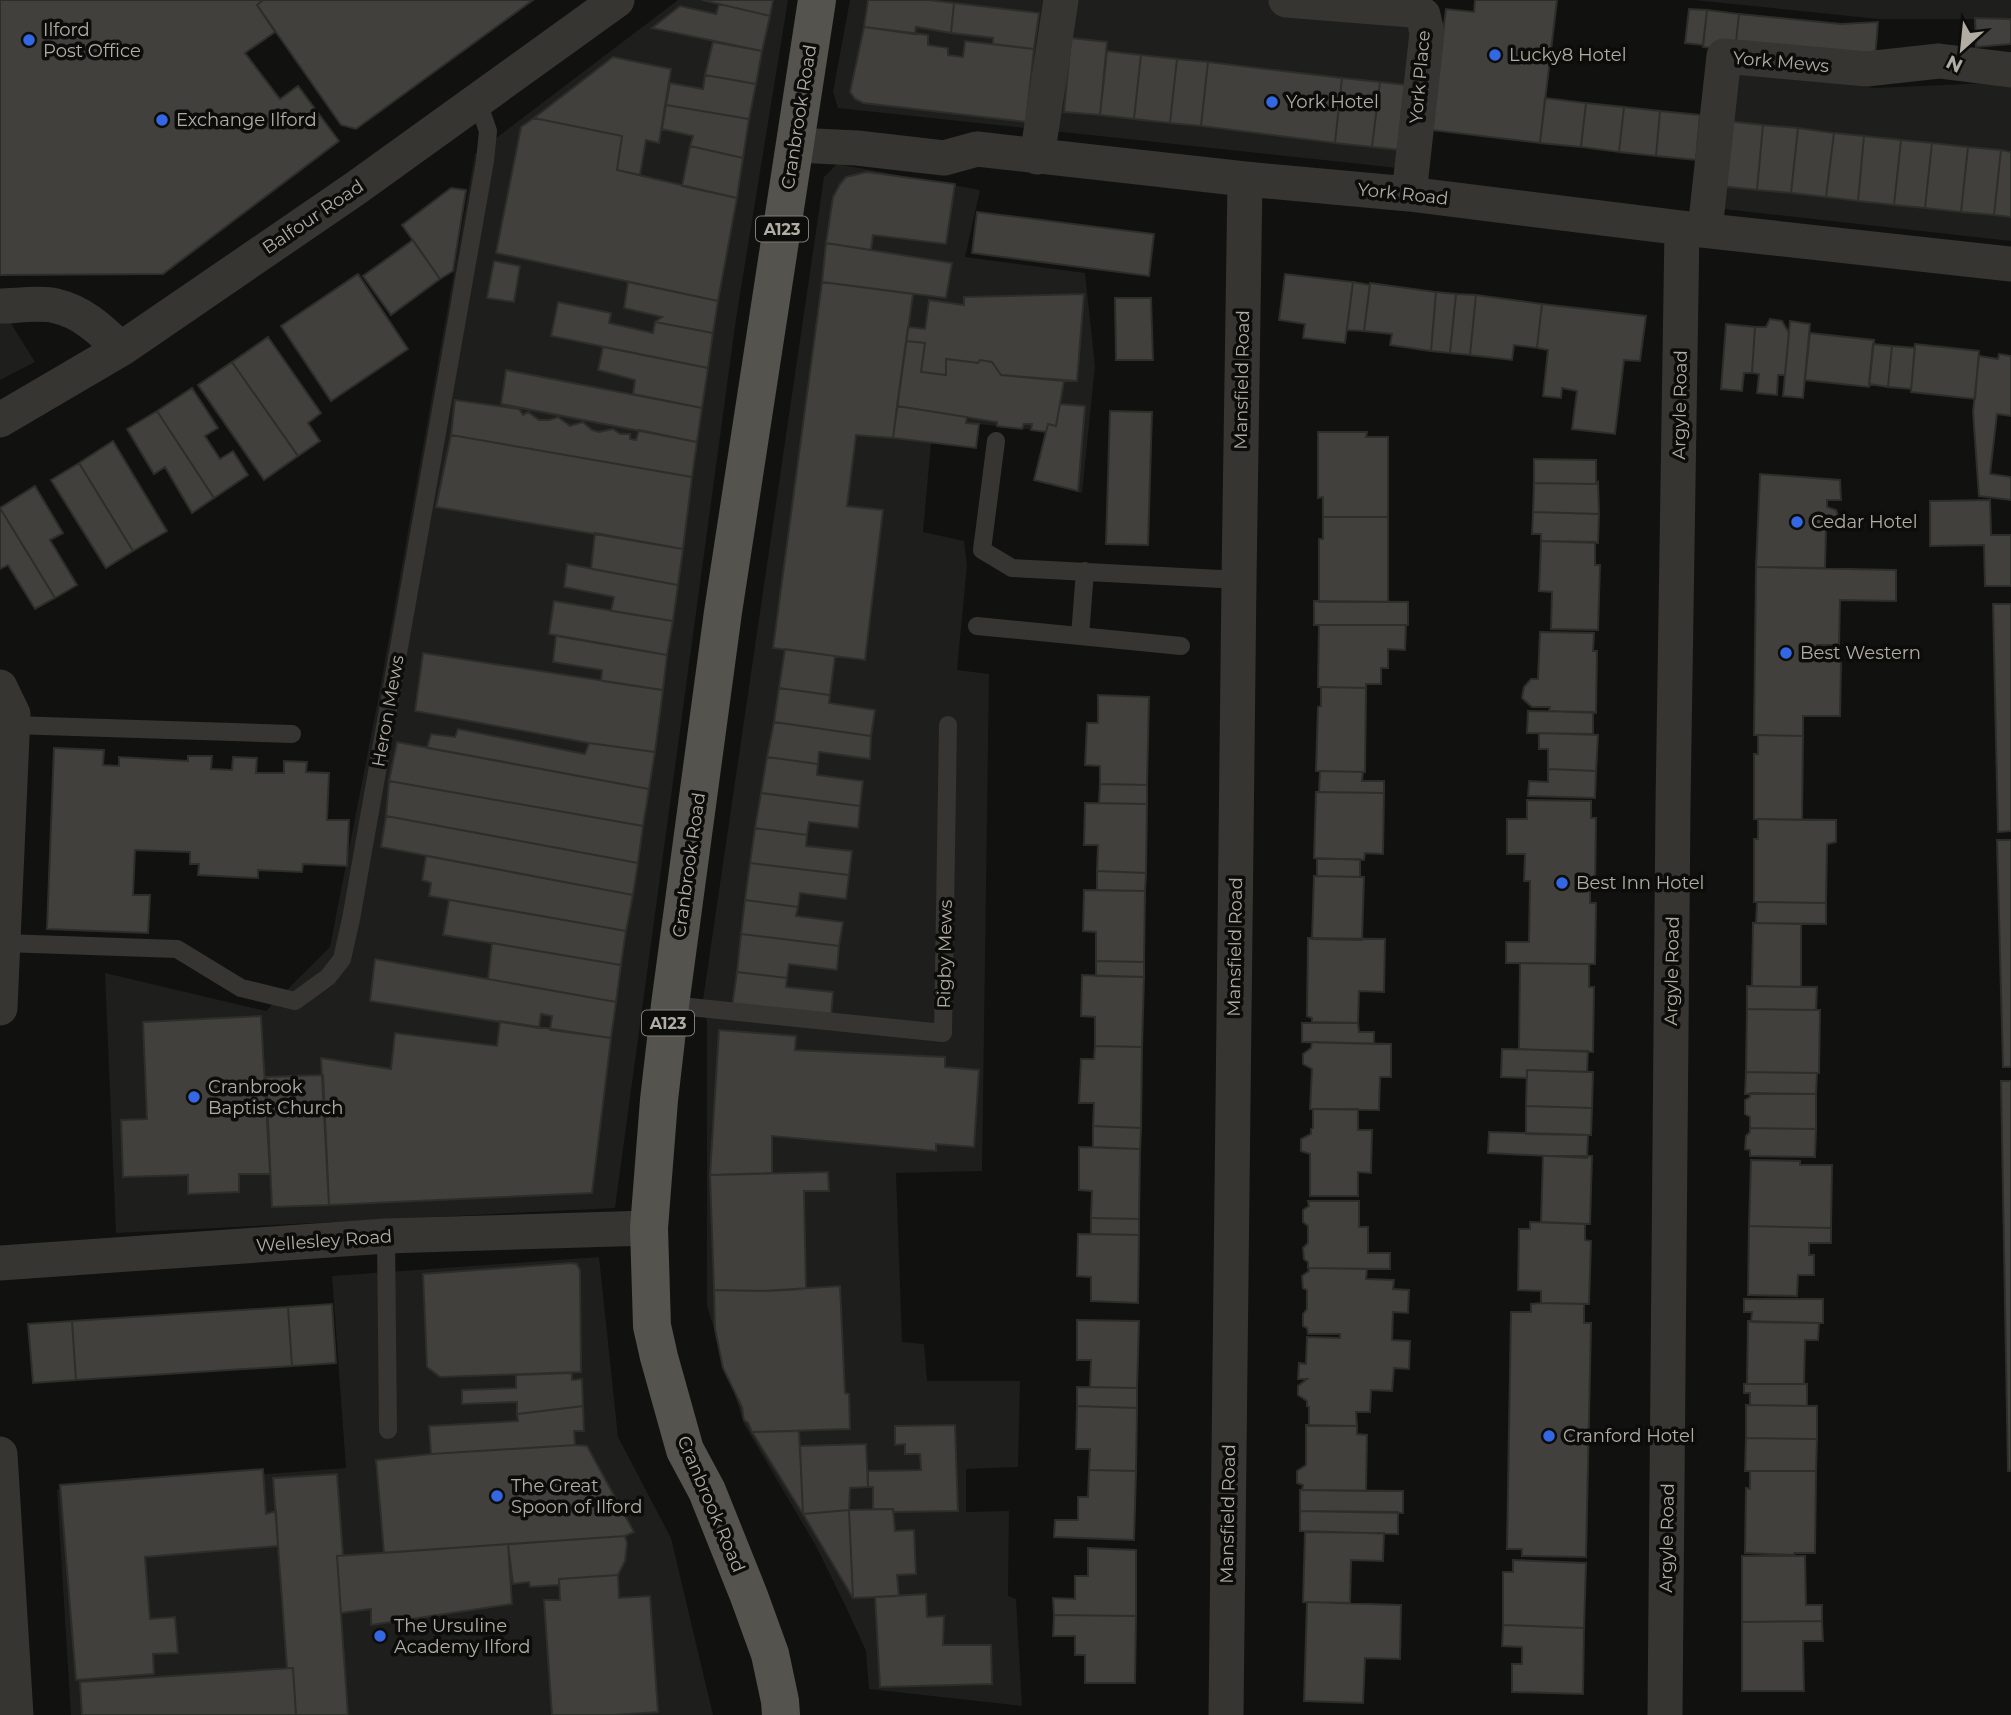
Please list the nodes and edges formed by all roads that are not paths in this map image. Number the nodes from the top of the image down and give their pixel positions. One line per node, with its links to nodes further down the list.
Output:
1 (617, 0): 6 (street, Balfour Road)
2 (817, 0): 7 (main road, Cranbrook Road / A123)
3 (1061, 0): 8 (street)
4 (1286, 0): 10 (street, York Place)
5 (2011, 70): 11 (street, York Mews)
6 (478, 102): 14 (street, Balfour Road); 26 (lane, Heron Mews)
7 (795, 145): 8 (street, York Road); 27 (main road, Cranbrook Road / A123)
8 (1037, 157): 9 (street, York Road)
9 (1245, 179): 10 (street, York Road); 18 (street, Mansfield Road)
10 (1409, 194): 11 (street, York Road)
11 (1693, 229): 12 (street, York Road); 37 (street, Argyle Road)
12 (2011, 264)
13 (0, 306): 14 (street)
14 (121, 349): 15 (street, Balfour Road)
15 (11, 414)
16 (996, 441): 17 (lane)
17 (1085, 571): 18 (lane); 20 (lane)
18 (1239, 580): 36 (street, Mansfield Road)
19 (977, 626): 20 (lane)
20 (1080, 636): 21 (lane)
21 (1181, 646)
22 (0, 687): 23 (street)
23 (12, 725): 25 (lane); 26 (street)
24 (948, 725): 27 (lane, Rigby Mews)
25 (292, 734)
26 (4, 943): 28 (street)
27 (670, 1005): 29 (main road, Cranbrook Road / A123)
28 (0, 1009)
29 (649, 1228): 30 (street, Wellesley Road); 35 (main road, Cranbrook Road / A123)
30 (386, 1236): 31 (street, Wellesley Road); 32 (lane)
31 (0, 1266)
32 (388, 1430)
33 (0, 1454): 34 (street)
34 (16, 1715)
35 (781, 1715)
36 (1226, 1715)
37 (1665, 1715)

